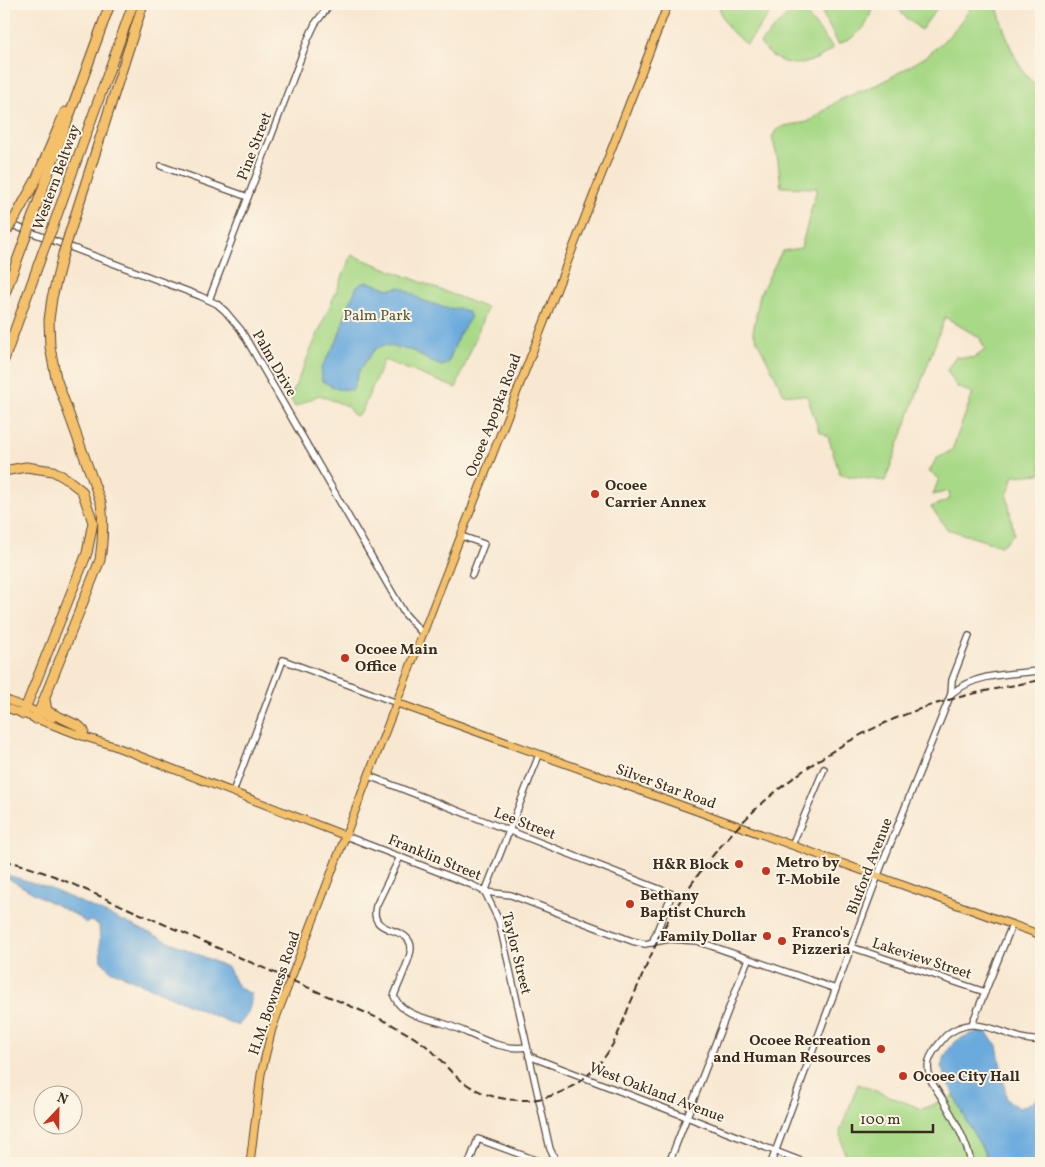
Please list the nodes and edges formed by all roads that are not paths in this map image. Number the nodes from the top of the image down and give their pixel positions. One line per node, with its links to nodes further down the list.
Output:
1 (110, 4): 6 (highway, Western Beltway)
2 (134, 4): 13 (highway, Western Beltway, bridge)
3 (143, 4): 22 (highway, bridge)
4 (330, 4): 8 (street, Pine Street)
5 (668, 4): 15 (main road, Ocoee Apopka Road)
6 (102, 27): 10 (highway, bridge); 11 (highway, Western Beltway, bridge)
7 (161, 166): 8 (street)
8 (248, 197): 12 (street, Pine Street)
9 (4, 222): 12 (street, Palm Drive)
10 (5, 234)
11 (4, 296)
12 (209, 300): 17 (street, Palm Drive)
13 (4, 360)
14 (4, 471): 26 (highway)
15 (461, 536): 16 (street); 17 (main road, Ocoee Apopka Road)
16 (472, 575)
17 (423, 634): 24 (main road, Ocoee Apopka Road)
18 (969, 636): 21 (street, Bluford Avenue)
19 (1041, 664): 20 (street)
20 (1040, 672): 21 (street)
21 (951, 694): 38 (street, Bluford Avenue)
22 (44, 696): 27 (highway); 28 (highway)
23 (4, 699): 26 (main road, Franklin Street)
24 (396, 703): 30 (main road, Silver Star Road); 32 (main road, Ocoee Apopka Road); 33 (street, Silver Star Road)
25 (4, 707): 26 (main road, Franklin Street)
26 (24, 710): 27 (main road, Franklin Street)
27 (37, 716): 28 (main road, Franklin Street); 29 (main road, Franklin Street)
28 (84, 731): 29 (main road, Franklin Street)
29 (114, 746): 33 (main road, Franklin Street)
30 (539, 755): 34 (street); 36 (main road, Silver Star Road)
31 (824, 769): 36 (street)
32 (369, 776): 34 (street, Lee Street); 35 (main road, Ocoee Apopka Road)
33 (233, 792): 35 (main road, Franklin Street)
34 (509, 830): 39 (street); 42 (street, Lee Street)
35 (346, 836): 37 (street, Franklin Street); 53 (main road, H.M. Bowness Road)
36 (792, 846): 38 (main road, Silver Star Road)
37 (400, 856): 39 (street, Franklin Street); 49 (street)
38 (878, 876): 40 (main road, Silver Star Road); 43 (street, Bluford Avenue)
39 (485, 892): 42 (street, Franklin Street); 49 (street, Taylor Street)
40 (1012, 925): 41 (main road, Silver Star Road); 46 (street)
41 (1041, 935)
42 (652, 943): 44 (street, Franklin Street)
43 (851, 947): 45 (street, Bluford Avenue); 46 (street, Lakeview Street)
44 (748, 959): 45 (street, Franklin Street); 51 (street)
45 (836, 989): 52 (street, Bluford Avenue)
46 (985, 992): 47 (street)
47 (972, 1024): 48 (street); 60 (street)
48 (1041, 1040)
49 (527, 1047): 50 (street, Taylor Street)
50 (529, 1056): 51 (street, West Oakland Avenue); 56 (street, Taylor Street)
51 (687, 1118): 52 (street, West Oakland Avenue); 57 (street)
52 (776, 1152): 58 (street, Bluford Avenue); 59 (street, West Oakland Avenue)
53 (250, 1163)
54 (469, 1163): 55 (street)
55 (544, 1163)
56 (557, 1163)
57 (670, 1163)
58 (771, 1163)
59 (806, 1163)
60 (971, 1163)

